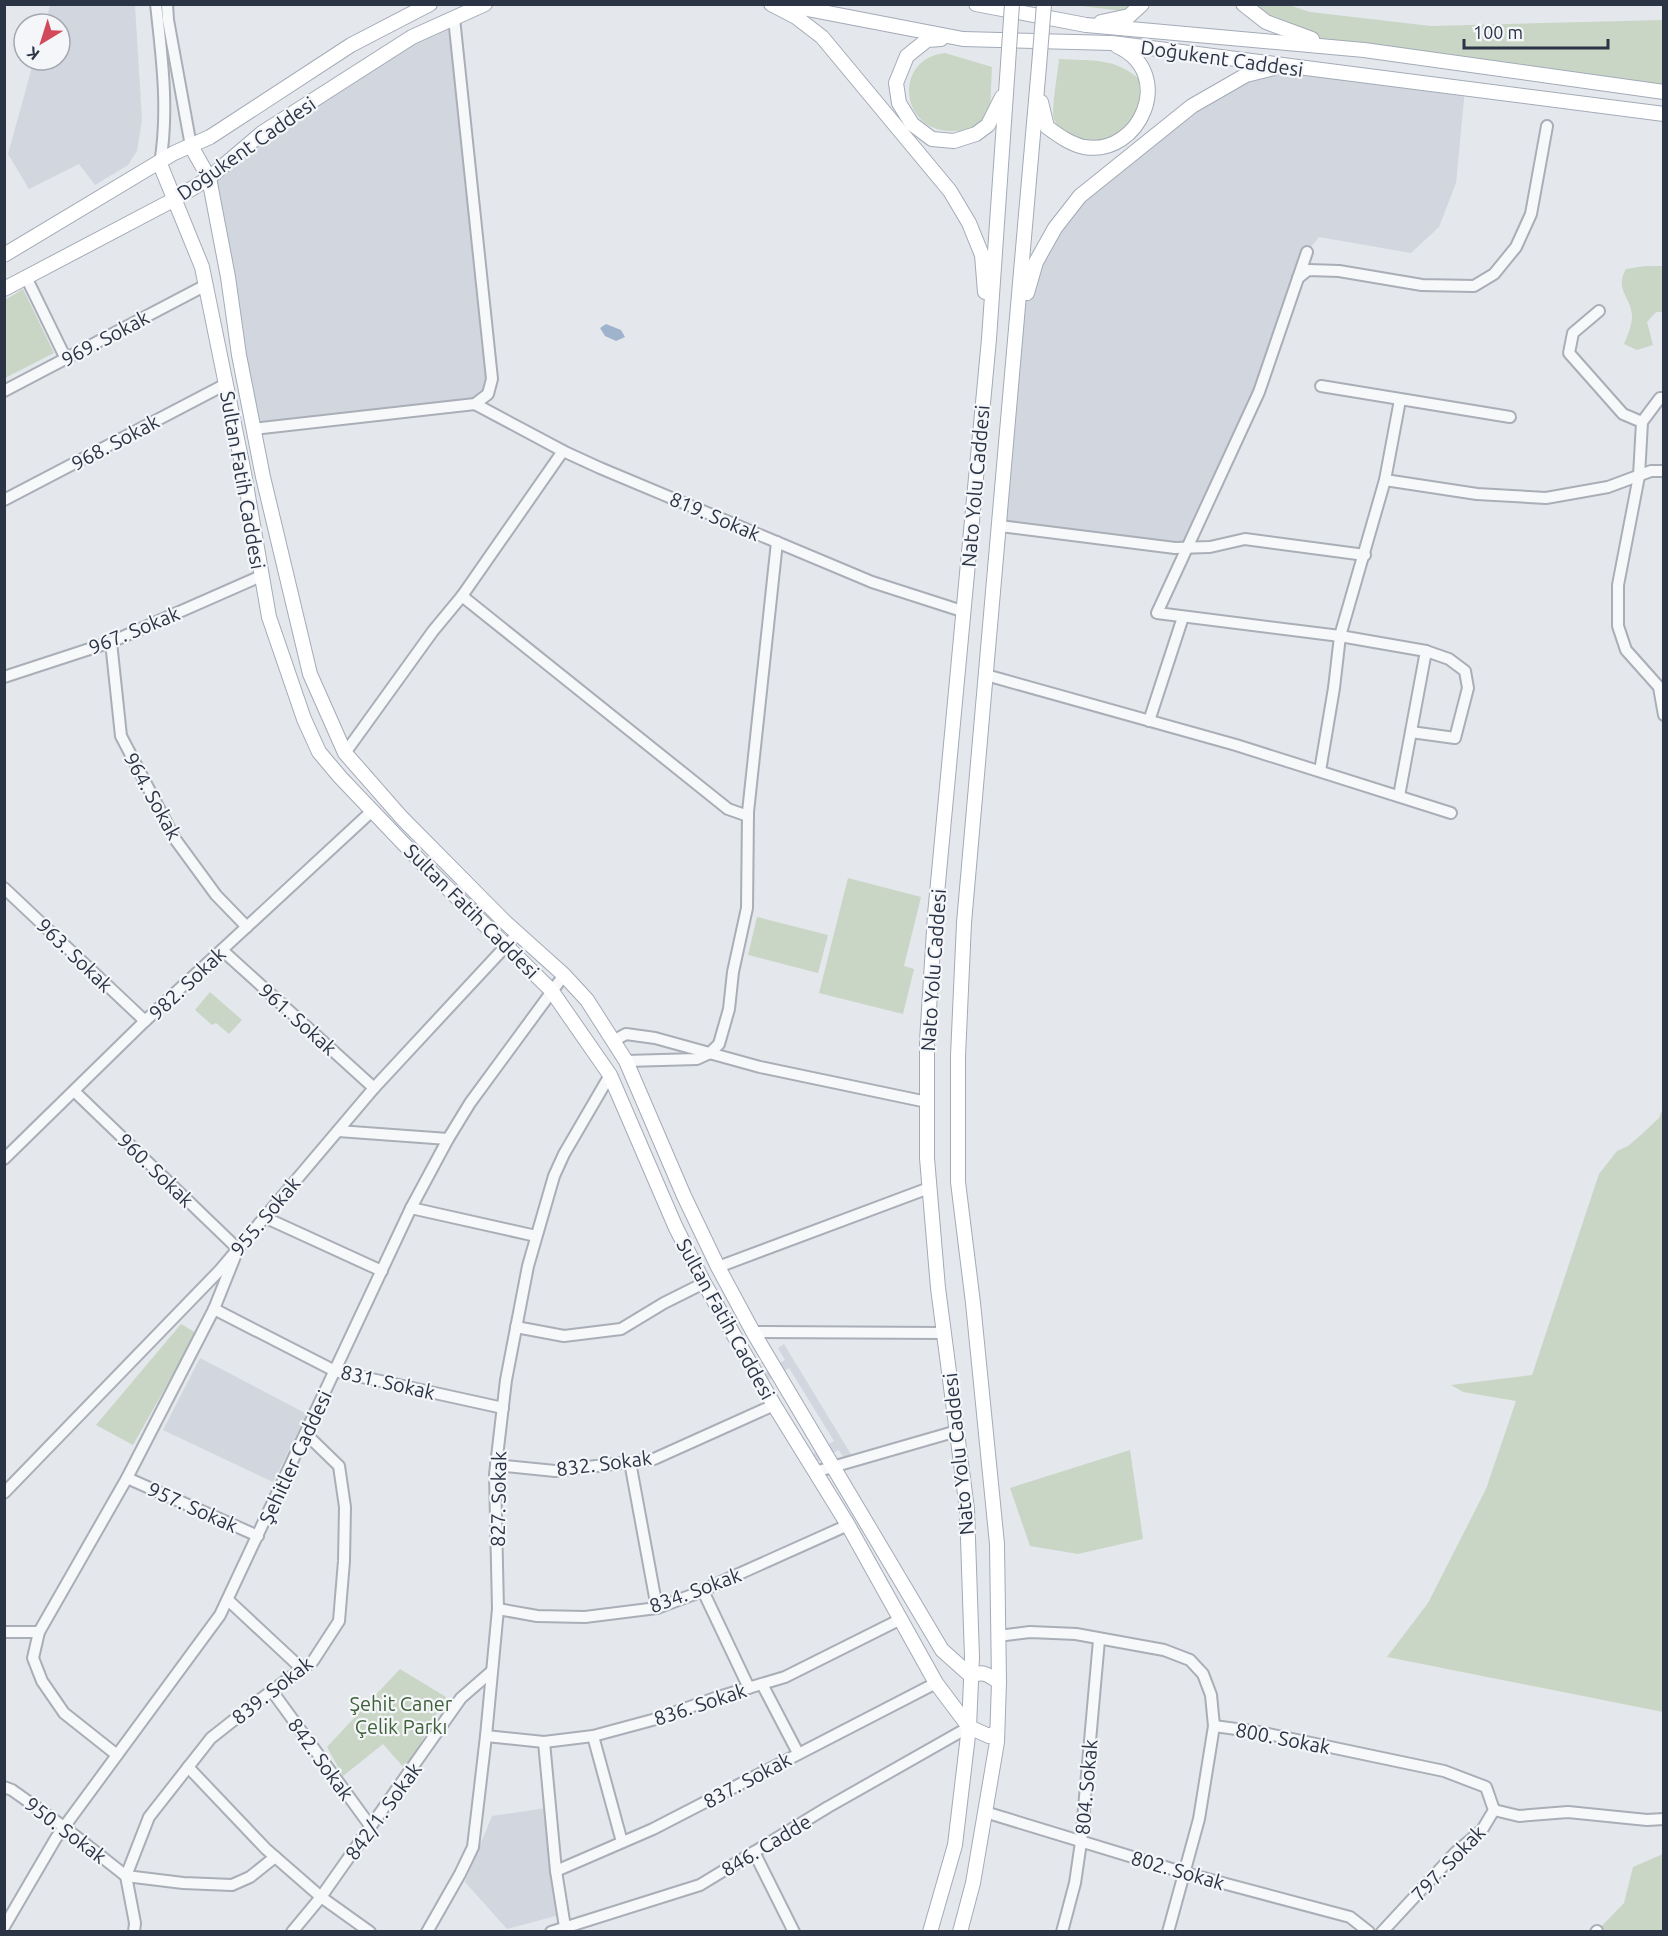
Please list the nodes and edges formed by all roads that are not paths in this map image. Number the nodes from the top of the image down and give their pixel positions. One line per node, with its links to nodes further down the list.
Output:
1 (156, 4): 24 (street)
2 (167, 4): 23 (street, Sultan Fatih Caddesi)
3 (429, 4): 23 (main road, Doğukent Caddesi)
4 (484, 4): 12 (main road, Doğukent Caddesi)
5 (771, 4): 34 (main road)
6 (781, 4): 14 (main road, Doğukent Caddesi)
7 (976, 4): 13 (main road, Doğukent Caddesi)
8 (1012, 4): 18 (main road, Nato Yolu Caddesi, bridge)
9 (1044, 4): 19 (main road, Nato Yolu Caddesi, bridge)
10 (1142, 4): 13 (main road)
11 (1243, 4): 16 (main road)
12 (454, 18): 25 (main road, Doğukent Caddesi); 42 (street)
13 (1086, 25): 16 (main road, Doğukent Caddesi)
14 (963, 39): 15 (main road, Doğukent Caddesi); 18 (main road)
15 (1112, 43): 17 (main road, Doğukent Caddesi); 19 (main road)
16 (1364, 50): 20 (main road, Doğukent Caddesi)
17 (1326, 72): 21 (main road, Doğukent Caddesi); 35 (main road)
18 (1006, 84): 34 (main road, Nato Yolu Caddesi)
19 (1038, 87): 35 (main road, Nato Yolu Caddesi)
20 (1664, 93)
21 (1664, 114)
22 (1547, 126): 30 (street)
23 (191, 146): 24 (main road, Doğukent Caddesi); 25 (main road, Sultan Fatih Caddesi)
24 (160, 164): 26 (main road, Sultan Fatih Caddesi); 28 (main road, Doğukent Caddesi)
25 (209, 178): 26 (main road, Doğukent Caddesi); 45 (main road, Sultan Fatih Caddesi)
26 (175, 199): 29 (main road, Doğukent Caddesi); 31 (main road, Sultan Fatih Caddesi)
27 (1307, 252): 30 (street)
28 (4, 255)
29 (26, 277): 32 (main road, Doğukent Caddesi); 36 (street)
30 (1298, 278): 53 (street)
31 (206, 285): 36 (street, 969. Sokak); 37 (main road, Sultan Fatih Caddesi)
32 (4, 289)
33 (1599, 311): 44 (street)
34 (989, 339): 57 (main road, Nato Yolu Caddesi)
35 (1016, 345): 51 (main road, Nato Yolu Caddesi)
36 (66, 358): 39 (street, 969. Sokak)
37 (226, 384): 50 (street, 968. Sokak); 55 (main road, Sultan Fatih Caddesi)
38 (1321, 386): 41 (street)
39 (4, 392)
40 (1664, 398): 44 (street)
41 (1400, 400): 43 (street); 49 (street)
42 (475, 404): 45 (street); 46 (street, 819. Sokak)
43 (1510, 417)
44 (1642, 422): 48 (street)
45 (253, 429): 67 (main road, Sultan Fatih Caddesi)
46 (563, 451): 52 (street, 819. Sokak); 56 (street)
47 (1664, 471): 48 (street)
48 (1639, 476): 49 (street); 64 (street)
49 (1385, 480): 54 (street)
50 (4, 501)
51 (1000, 526): 53 (street); 62 (main road, Nato Yolu Caddesi)
52 (777, 542): 57 (street, 819. Sokak); 72 (street)
53 (1185, 549): 54 (street); 58 (street)
54 (1365, 555): 59 (street)
55 (261, 576): 60 (street, 967. Sokak); 70 (main road, Sultan Fatih Caddesi)
56 (462, 596): 67 (street); 72 (street)
57 (962, 611): 87 (main road, Nato Yolu Caddesi)
58 (1183, 617): 59 (street); 65 (street)
59 (1340, 636): 61 (street); 68 (street)
60 (111, 642): 63 (street, 967. Sokak); 74 (street, 964. Sokak)
61 (1426, 651): 66 (street); 66 (street)
62 (986, 675): 65 (street); 123 (main road, Nato Yolu Caddesi)
63 (4, 676)
64 (1664, 715)
65 (1149, 720): 68 (street)
66 (1411, 732): 69 (street)
67 (345, 753): 75 (main road, Sultan Fatih Caddesi)
68 (1320, 771): 69 (street)
69 (1399, 796): 71 (street)
70 (372, 811): 74 (street, 982. Sokak); 76 (main road, Sultan Fatih Caddesi)
71 (1451, 813)
72 (748, 816): 82 (street)
73 (4, 888): 80 (street, 963. Sokak)
74 (247, 927): 77 (street, 982. Sokak)
75 (518, 933): 76 (street, 955. Sokak); 78 (main road, Sultan Fatih Caddesi)
76 (505, 945): 79 (main road, Sultan Fatih Caddesi); 85 (street, 955. Sokak)
77 (222, 950): 80 (street, 982. Sokak); 85 (street, 961. Sokak)
78 (564, 975): 79 (street, Şehitler Caddesi); 81 (main road, Sultan Fatih Caddesi)
79 (551, 990): 84 (main road, Sultan Fatih Caddesi); 89 (street, Şehitler Caddesi)
80 (145, 1022): 86 (street, 982. Sokak)
81 (613, 1041): 82 (street); 83 (main road, Sultan Fatih Caddesi)
82 (710, 1053): 83 (street); 87 (street)
83 (626, 1061): 96 (main road, Sultan Fatih Caddesi)
84 (610, 1074): 94 (street, 827. Sokak); 98 (main road, Sultan Fatih Caddesi)
85 (374, 1088): 88 (street, 955. Sokak)
86 (74, 1091): 90 (street, 982. Sokak); 95 (street, 960. Sokak)
87 (927, 1102): 91 (main road, Nato Yolu Caddesi)
88 (338, 1131): 89 (street); 93 (street, 955. Sokak)
89 (448, 1139): 92 (street, Şehitler Caddesi)
90 (4, 1158)
91 (929, 1188): 96 (street); 102 (main road, Nato Yolu Caddesi)
92 (411, 1208): 94 (street); 97 (street, Şehitler Caddesi)
93 (264, 1217): 95 (street, 955. Sokak); 97 (street)
94 (537, 1236): 100 (street, 827. Sokak)
95 (237, 1249): 99 (street); 113 (street, 955. Sokak)
96 (718, 1267): 101 (main road, Sultan Fatih Caddesi)
97 (382, 1271): 103 (street, Şehitler Caddesi)
98 (704, 1283): 100 (street); 104 (main road, Sultan Fatih Caddesi)
99 (214, 1309): 103 (street, 831. Sokak); 112 (street)
100 (516, 1327): 105 (street, 827. Sokak)
101 (753, 1332): 102 (street); 110 (main road, Sultan Fatih Caddesi)
102 (944, 1333): 106 (main road, Nato Yolu Caddesi)
103 (335, 1371): 105 (street, 831. Sokak); 107 (street, Şehitler Caddesi)
104 (774, 1405): 108 (street, 832. Sokak); 111 (main road, Sultan Fatih Caddesi)
105 (503, 1408): 109 (street, 827. Sokak)
106 (957, 1431): 110 (street); 127 (main road, Nato Yolu Caddesi)
107 (306, 1434): 115 (street, Şehitler Caddesi); 125 (street, 839. Sokak)
108 (630, 1462): 109 (street, 832. Sokak); 118 (street)
109 (496, 1465): 119 (street, 827. Sokak)
110 (834, 1467): 111 (street); 127 (main road, Sultan Fatih Caddesi)
111 (815, 1472): 114 (main road, Sultan Fatih Caddesi)
112 (127, 1478): 115 (street, 957. Sokak); 122 (street)
113 (4, 1493)
114 (848, 1525): 116 (street, 834. Sokak); 120 (main road, Sultan Fatih Caddesi)
115 (258, 1536): 117 (street, Şehitler Caddesi)
116 (703, 1591): 118 (street, 834. Sokak); 131 (street)
117 (228, 1600): 125 (street); 140 (street, Şehitler Caddesi)
118 (657, 1608): 119 (street, 834. Sokak)
119 (498, 1609): 126 (street, 827. Sokak)
120 (900, 1619): 129 (main road, Sultan Fatih Caddesi); 130 (street, 836. Sokak)
121 (4, 1632): 122 (street)
122 (39, 1632): 140 (street)
123 (998, 1636): 124 (street); 128 (main road, Nato Yolu Caddesi)
124 (1099, 1640): 133 (street); 150 (street, 804. Sokak)
125 (302, 1669): 132 (street, 839. Sokak)
126 (492, 1671): 136 (street, 827. Sokak); 148 (street, 842/1. Sokak)
127 (971, 1676): 128 (main road); 134 (main road, Nato Yolu Caddesi)
128 (999, 1682): 135 (main road, Nato Yolu Caddesi)
129 (936, 1683): 134 (main road, Sultan Fatih Caddesi); 139 (street, 837. Sokak)
130 (762, 1684): 131 (street, 836. Sokak); 139 (street)
131 (749, 1688): 137 (street, 836. Sokak)
132 (272, 1690): 141 (street, 839. Sokak); 148 (street, 842. Sokak)
133 (1214, 1726): 143 (street, 800. Sokak); 154 (street, 800. Sokak)
134 (969, 1727): 135 (main road); 151 (street, 846. Cadde); 159 (main road, Nato Yolu Caddesi)
135 (997, 1732): 145 (main road, Nato Yolu Caddesi)
136 (486, 1736): 138 (street, 836. Sokak); 163 (street, 827. Sokak)
137 (594, 1736): 138 (street, 836. Sokak); 149 (street)
138 (544, 1742): 153 (street)
139 (798, 1753): 149 (street, 837. Sokak)
140 (117, 1755): 147 (street, Şehitler Caddesi)
141 (188, 1767): 152 (street); 155 (street, 839. Sokak)
142 (4, 1787): 147 (street, 950. Sokak)
143 (1486, 1787): 144 (street, 797. Sokak)
144 (1494, 1810): 146 (street); 170 (street, 797. Sokak)
145 (985, 1812): 150 (street, 802. Sokak); 166 (main road, Nato Yolu Caddesi)
146 (1664, 1819)
147 (64, 1827): 155 (street, 950. Sokak); 157 (street, Şehitler Caddesi)
148 (371, 1827): 156 (street, 842/1. Sokak)
149 (622, 1842): 153 (street, 837. Sokak)
150 (1081, 1842): 154 (street, 802. Sokak); 167 (street, 804. Sokak)
151 (754, 1852): 158 (street, 846. Cadde); 165 (street)
152 (275, 1857): 155 (street); 156 (street)
153 (556, 1871): 158 (street)
154 (1185, 1873): 168 (street, 800. Sokak); 169 (street, 802. Sokak)
155 (126, 1876): 160 (street)
156 (321, 1897): 161 (street, 842/1. Sokak); 162 (street)
157 (4, 1927)
158 (565, 1927): 164 (street, 846. Cadde)
159 (927, 1930)
160 (134, 1932)
161 (292, 1932)
162 (370, 1932)
163 (427, 1932)
164 (551, 1932)
165 (794, 1932)
166 (960, 1932)
167 (1062, 1932)
168 (1168, 1932)
169 (1369, 1932)
170 (1382, 1932)

